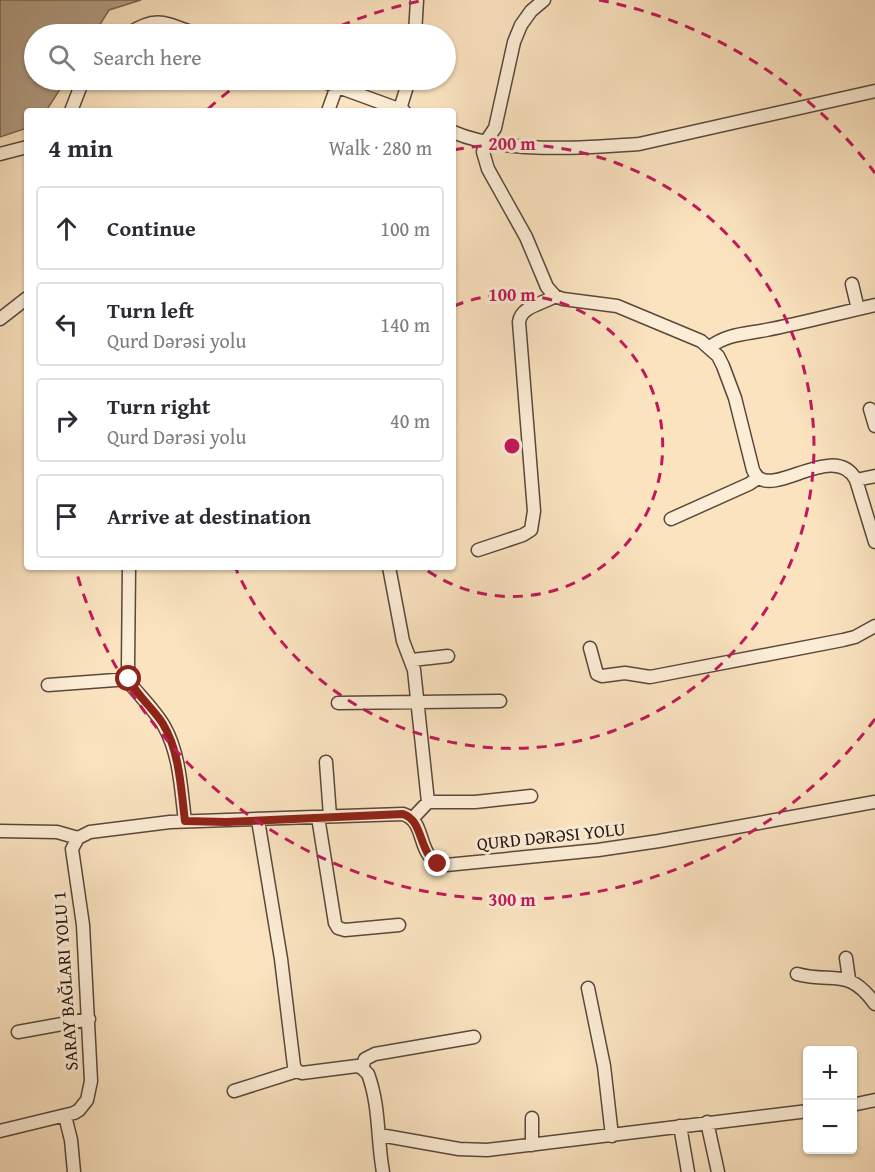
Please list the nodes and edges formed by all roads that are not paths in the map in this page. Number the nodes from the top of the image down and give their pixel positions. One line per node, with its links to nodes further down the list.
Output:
1 (417, 0): 5 (street)
2 (544, 0): 16 (street)
3 (145, 24): 4 (street)
4 (164, 24)
5 (416, 24)
6 (79, 90): 11 (street)
7 (336, 90): 12 (street)
8 (348, 90): 13 (street)
9 (407, 90): 14 (street)
10 (875, 91): 16 (street)
11 (72, 108)
12 (329, 108)
13 (397, 108)
14 (402, 108)
15 (456, 133): 16 (street)
16 (485, 143): 20 (street)
17 (24, 148): 18 (street)
18 (0, 154)
19 (852, 284): 23 (street)
20 (555, 296): 25 (street); 33 (street)
21 (24, 302): 24 (street)
22 (875, 305): 23 (street)
23 (858, 309): 25 (street)
24 (0, 319)
25 (710, 347): 29 (street)
26 (870, 409): 27 (street)
27 (875, 426)
28 (875, 476): 30 (street)
29 (758, 478): 30 (street); 31 (street)
30 (856, 480): 32 (street)
31 (671, 519)
32 (875, 542)
33 (478, 550)
34 (129, 570): 40 (street)
35 (389, 570): 39 (street)
36 (875, 626): 37 (street)
37 (591, 648)
38 (448, 656): 39 (street)
39 (412, 660): 44 (street)
40 (129, 679): 41 (street); 52 (street)
41 (48, 685)
42 (500, 701): 44 (street)
43 (338, 703): 44 (street)
44 (417, 703): 47 (street)
45 (326, 762): 49 (street)
46 (531, 795): 47 (street)
47 (428, 802): 50 (street)
48 (875, 802): 50 (street, QURD DƏRƏSI YOLU)
49 (324, 816): 50 (street); 51 (street); 55 (street)
50 (412, 819)
51 (258, 820): 52 (street); 65 (street)
52 (185, 821): 54 (street)
53 (0, 831): 54 (street)
54 (78, 838): 61 (street)
55 (399, 925)
56 (846, 958): 58 (street)
57 (797, 974): 58 (street)
58 (849, 979): 60 (street)
59 (588, 988): 76 (street)
60 (875, 1002)
61 (89, 1019): 62 (street); 70 (street)
62 (18, 1032)
63 (474, 1037): 64 (street)
64 (362, 1068): 65 (street); 75 (street)
65 (297, 1071): 66 (street)
66 (234, 1091)
67 (875, 1100): 68 (street)
68 (857, 1103)
69 (803, 1111): 72 (street)
70 (65, 1116): 74 (street); 78 (street)
71 (532, 1118): 77 (street)
72 (706, 1122): 73 (street); 81 (street)
73 (680, 1126): 76 (street); 80 (street)
74 (0, 1131)
75 (380, 1135): 77 (street); 79 (street)
76 (612, 1136): 77 (street)
77 (532, 1145)
78 (74, 1172)
79 (383, 1172)
80 (688, 1172)
81 (718, 1172)

